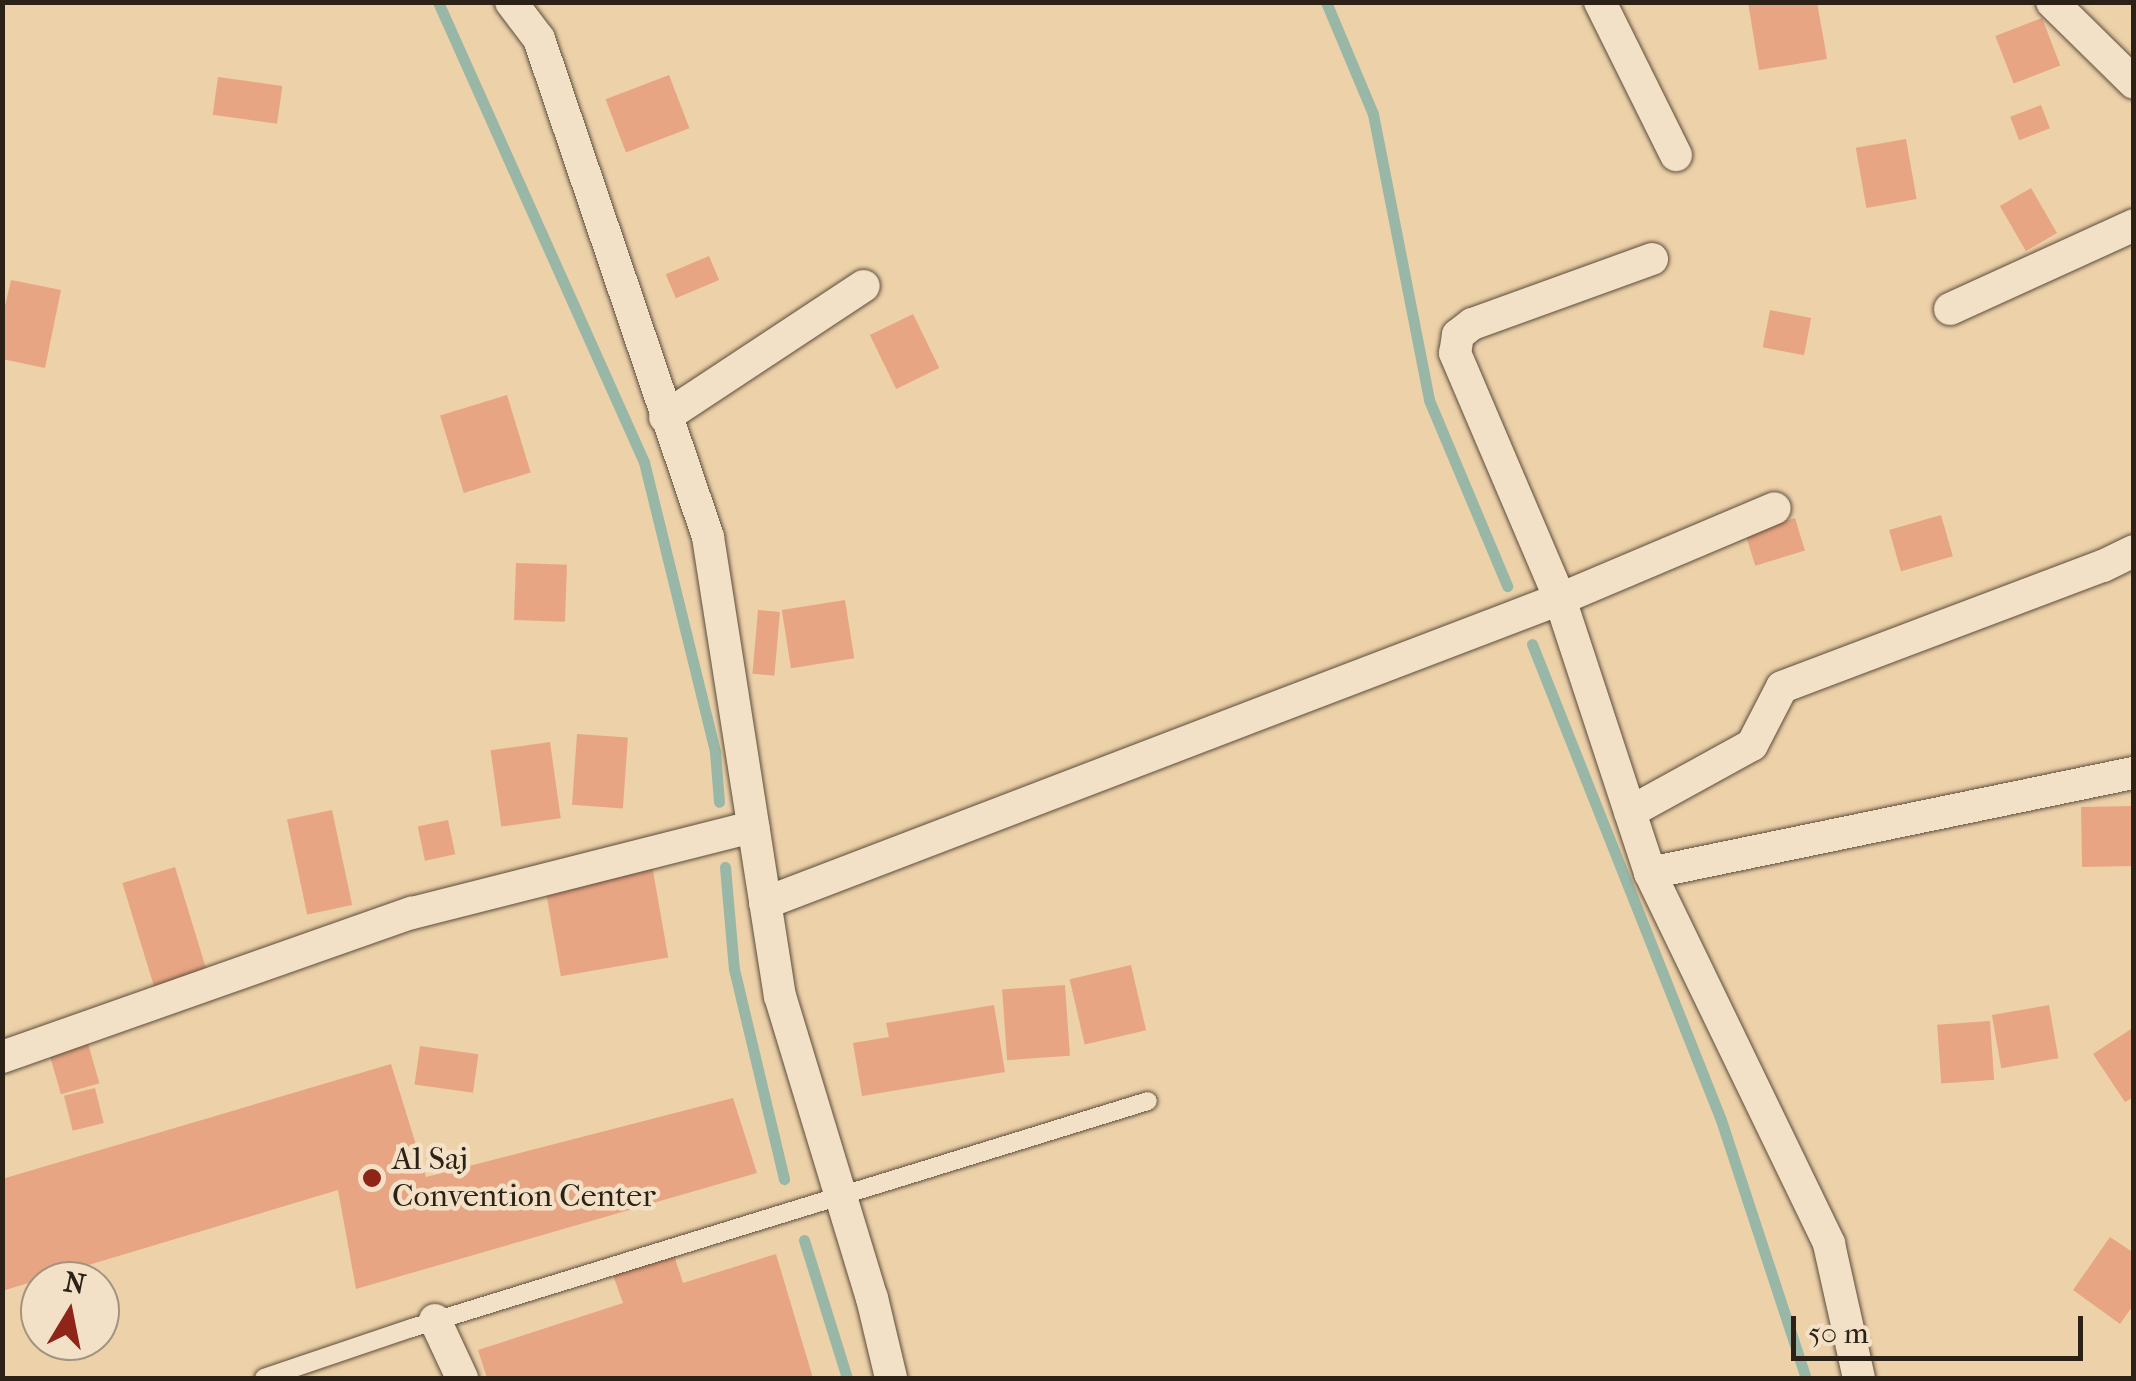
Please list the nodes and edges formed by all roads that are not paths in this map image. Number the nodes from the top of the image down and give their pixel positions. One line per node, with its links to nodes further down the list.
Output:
1 (512, 2): 10 (street)
2 (1600, 2): 5 (street)
3 (2052, 2): 4 (street)
4 (2134, 83)
5 (1676, 155)
6 (2134, 225): 9 (street)
7 (1652, 259): 13 (street)
8 (864, 286): 10 (street)
9 (1950, 309)
10 (665, 417): 16 (street)
11 (1774, 508): 13 (street)
12 (2134, 551): 15 (street)
13 (1560, 599): 15 (street); 18 (street)
14 (2134, 773): 17 (street)
15 (1630, 812): 17 (street)
16 (753, 827): 18 (street); 19 (street)
17 (1650, 873): 26 (street)
18 (765, 903): 21 (street)
19 (2, 1058)
20 (1148, 1101): 21 (lane)
21 (840, 1196): 22 (lane); 25 (street)
22 (434, 1320): 23 (lane); 24 (street)
23 (264, 1378)
24 (462, 1378)
25 (892, 1378)
26 (1859, 1378)

